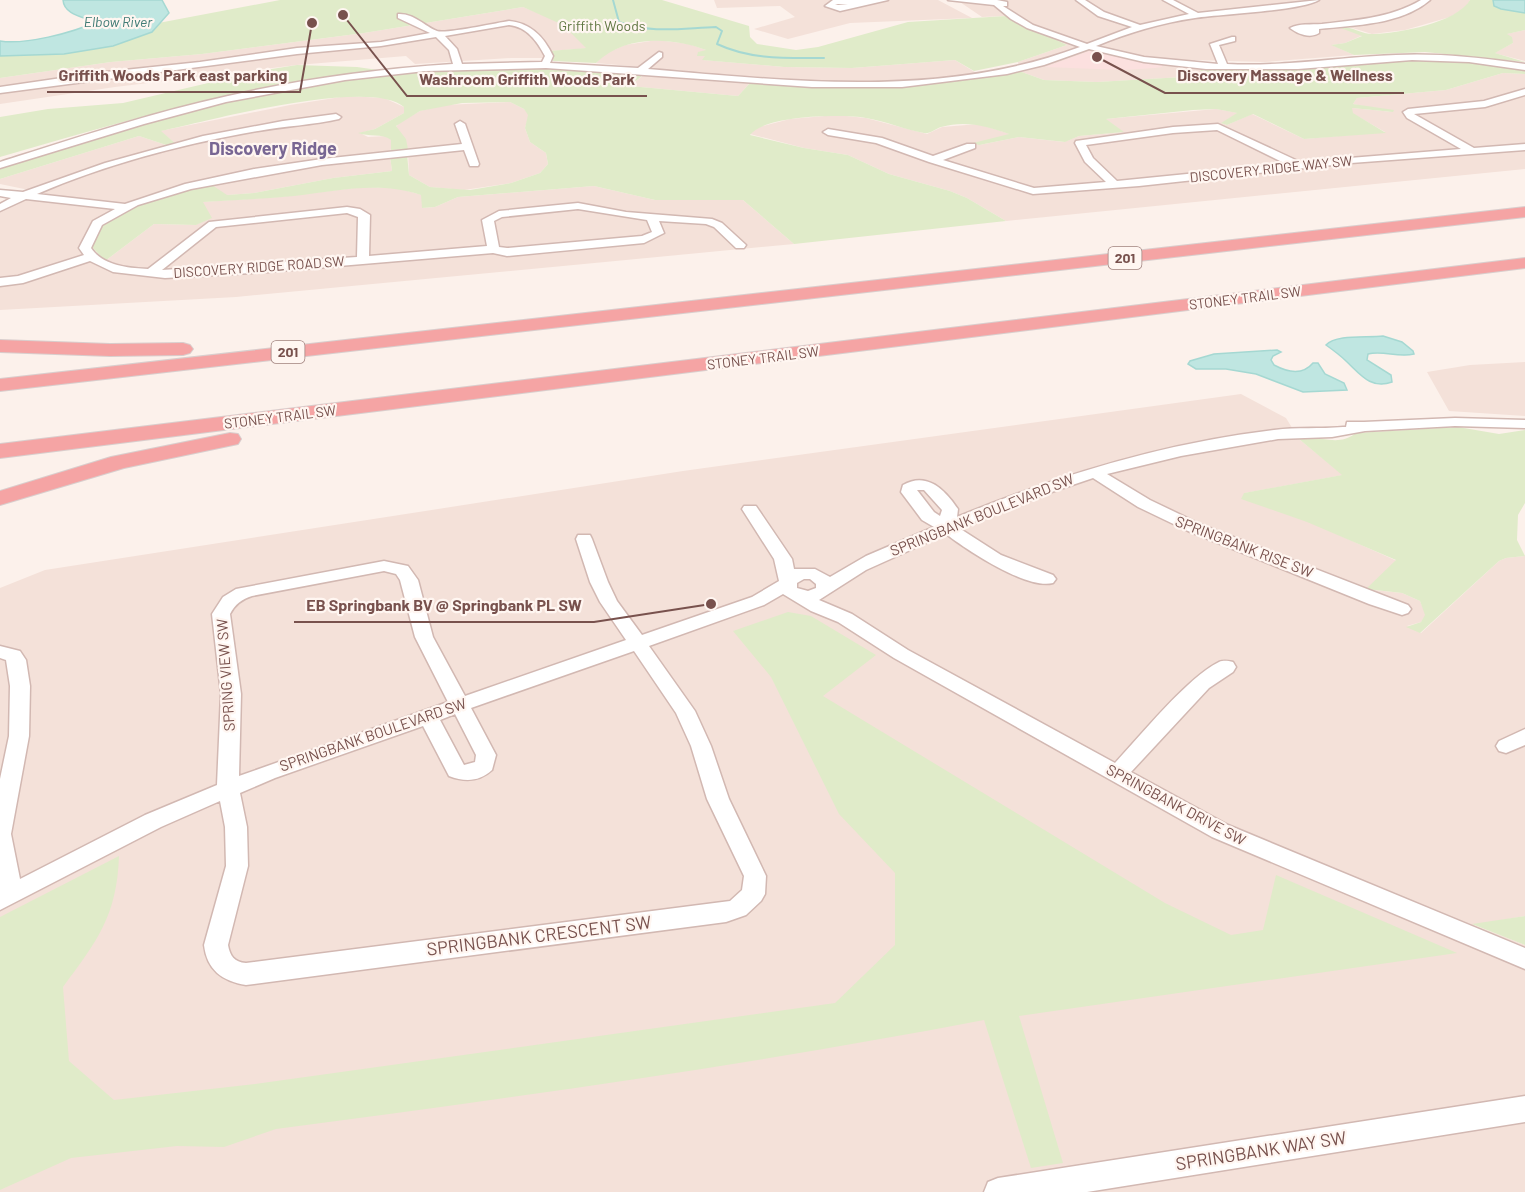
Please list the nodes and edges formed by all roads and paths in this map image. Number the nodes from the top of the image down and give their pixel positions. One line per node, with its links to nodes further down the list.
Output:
1 (884, 0): 10 (street)
2 (952, 0): 9 (street)
3 (961, 0): 9 (street)
4 (1080, 0): 16 (street)
5 (1167, 0): 12 (street)
6 (1295, 0): 11 (street)
7 (1315, 0): 11 (street)
8 (1426, 0): 15 (street)
9 (999, 2): 19 (street)
10 (855, 4)
11 (1277, 4): 12 (street); 13 (street)
12 (1194, 14): 16 (street)
13 (1303, 14)
14 (401, 16): 17 (street)
15 (1314, 22)
16 (1135, 26): 19 (street)
17 (438, 36): 21 (street); 22 (street); 26 (street)
18 (1232, 39): 23 (street)
19 (1083, 44): 23 (street); 25 (street)
20 (659, 55): 25 (street)
21 (546, 64): 22 (street); 25 (street)
22 (458, 65): 36 (street); 40 (street)
23 (1222, 65): 24 (street)
24 (1525, 66)
25 (640, 70)
26 (0, 90)
27 (1525, 92): 35 (street)
28 (336, 117): 43 (street)
29 (460, 124): 33 (street)
30 (828, 132): 37 (street, DISCOVERY RIDGE WAY SW)
31 (1525, 142): 35 (street, DISCOVERY RIDGE WAY SW)
32 (971, 146): 37 (street)
33 (468, 147): 39 (street); 45 (street)
34 (1525, 147): 35 (street, DISCOVERY RIDGE WAY SW)
35 (1467, 148): 38 (street, DISCOVERY RIDGE WAY SW)
36 (0, 160)
37 (933, 160): 41 (street, DISCOVERY RIDGE WAY SW)
38 (1292, 163): 41 (street, DISCOVERY RIDGE WAY SW); 41 (street)
39 (474, 164)
40 (0, 165)
41 (1113, 183)
42 (0, 193): 43 (street)
43 (24, 196): 44 (street); 45 (street)
44 (4, 204): 45 (street)
45 (118, 210): 50 (street)
46 (1525, 212): 56 (highway, 201)
47 (652, 218): 48 (street); 49 (street, DISCOVERY RIDGE ROAD SW); 49 (street)
48 (740, 245)
49 (493, 249): 51 (street, DISCOVERY RIDGE ROAD SW)
50 (91, 257): 53 (street, DISCOVERY RIDGE ROAD SW); 54 (street)
51 (363, 259): 53 (street, DISCOVERY RIDGE ROAD SW); 53 (street)
52 (1525, 263): 55 (highway, STONEY TRAIL SW)
53 (150, 274)
54 (0, 282)
55 (1121, 314): 60 (highway, STONEY TRAIL SW); 62 (highway)
56 (575, 320): 57 (highway); 58 (highway, 201)
57 (0, 346)
58 (0, 384)
59 (1525, 424): 61 (street, SPRINGBANK BOULEVARD SW)
60 (0, 451)
61 (1094, 472): 64 (street, SPRINGBANK BOULEVARD SW); 70 (street, SPRINGBANK RISE SW)
62 (0, 498)
63 (750, 510): 66 (street)
64 (947, 527): 67 (street); 68 (street, SPRINGBANK BOULEVARD SW)
65 (584, 539): 72 (street, SPRINGBANK CRESCENT SW)
66 (783, 559): 68 (street); 69 (street)
67 (1047, 579)
68 (819, 581): 69 (street); 69 (street); 71 (street, SPRINGBANK DRIVE SW)
69 (793, 589): 71 (street, SPRINGBANK DRIVE SW); 72 (street, SPRINGBANK BOULEVARD SW)
70 (1402, 609)
71 (845, 618): 79 (street, SPRINGBANK DRIVE SW)
72 (638, 643): 75 (street, SPRINGBANK BOULEVARD SW); 80 (street, SPRINGBANK CRESCENT SW)
73 (0, 652): 81 (street)
74 (1226, 667): 79 (street)
75 (460, 705): 76 (street, SPRINGBANK BOULEVARD SW); 76 (street); 80 (street, SPRING VIEW SW)
76 (428, 716): 80 (street, SPRINGBANK BOULEVARD SW)
77 (1525, 735): 78 (street)
78 (1506, 746)
79 (1117, 774): 82 (street, SPRINGBANK DRIVE SW)
80 (228, 789): 81 (street, SPRINGBANK BOULEVARD SW)
81 (7, 896)
82 (1525, 959)
83 (1525, 1109): 84 (street, SPRINGBANK WAY SW)
84 (998, 1192)

